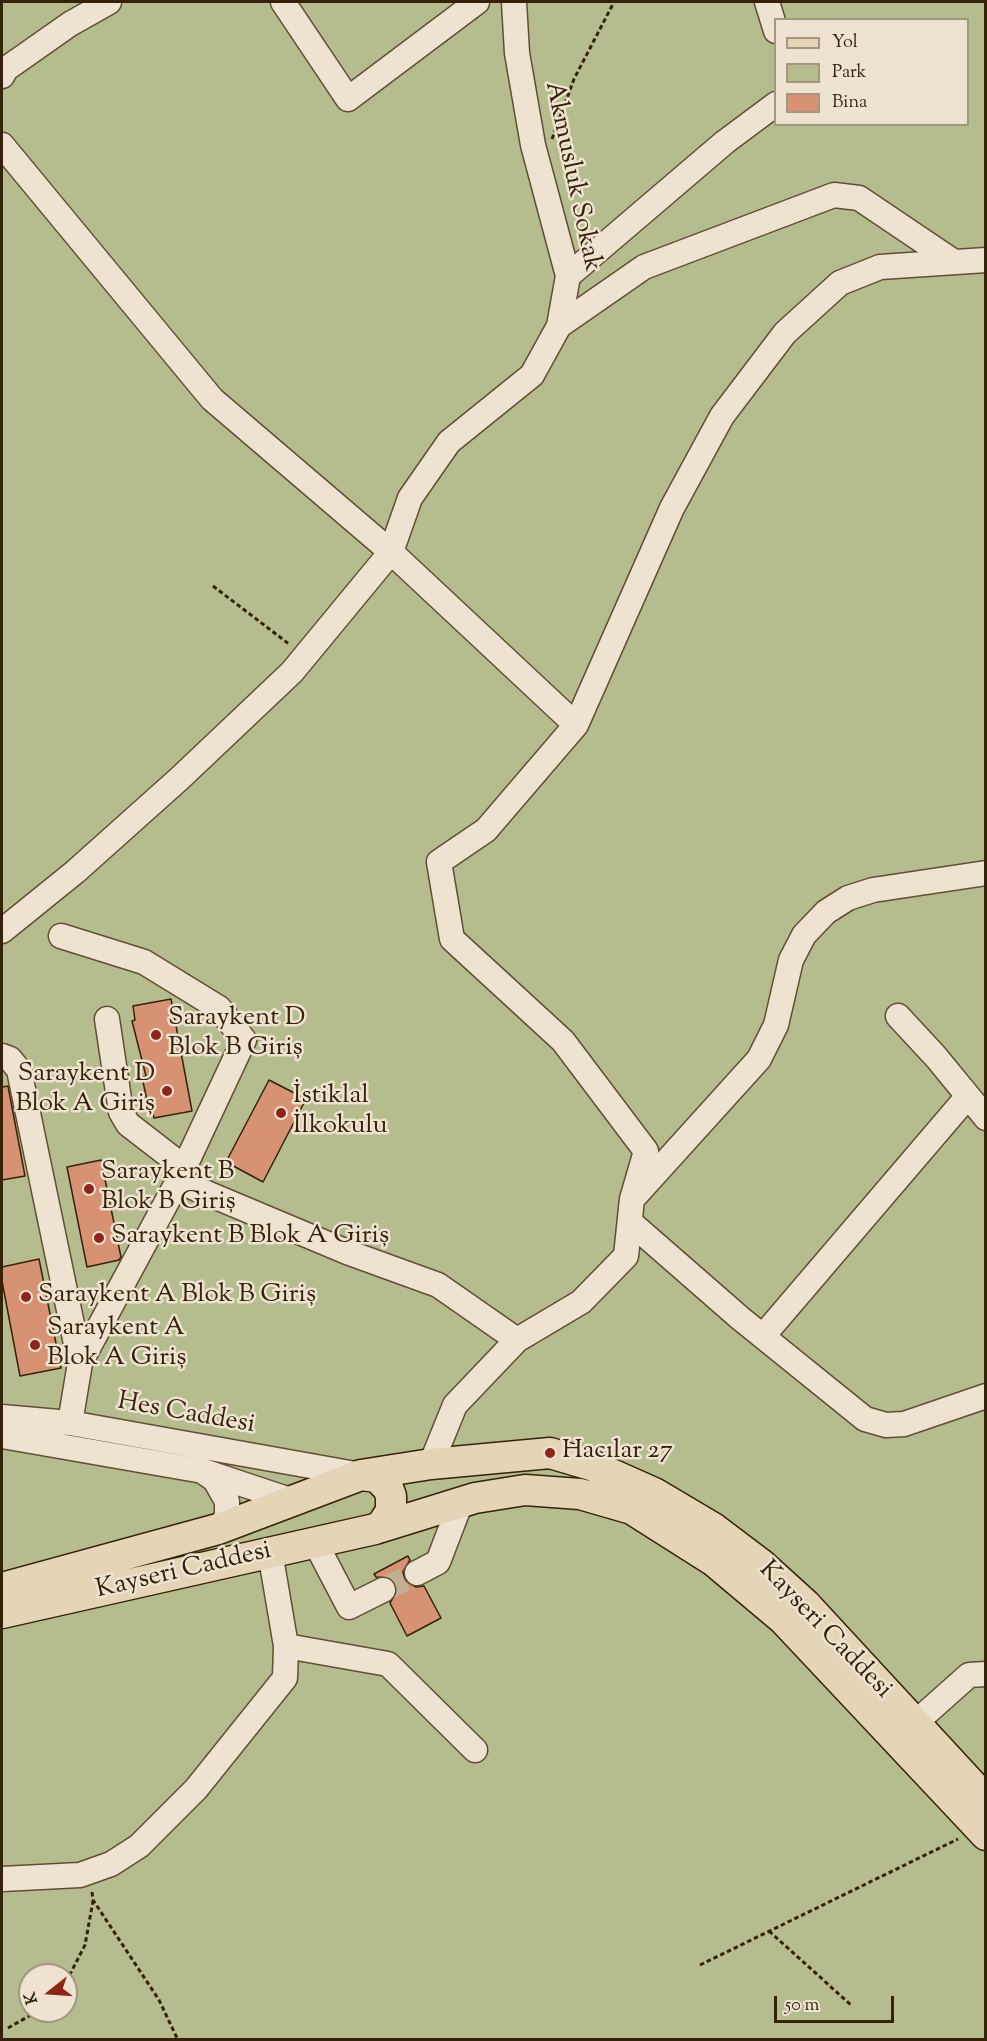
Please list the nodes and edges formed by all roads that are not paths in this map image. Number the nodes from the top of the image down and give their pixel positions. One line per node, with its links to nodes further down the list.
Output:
1 (109, 2): 7 (street)
2 (283, 2): 3 (street)
3 (477, 2)
4 (514, 2): 12 (street, Akmusluk Sokak)
5 (767, 2): 6 (street)
6 (774, 25)
7 (2, 76)
8 (774, 105): 12 (street)
9 (2, 145): 14 (street)
10 (986, 260): 11 (street)
11 (954, 262): 13 (street); 15 (street)
12 (568, 276): 13 (street, Akmusluk Sokak)
13 (559, 326): 14 (street, Akmusluk Sokak)
14 (391, 552): 15 (street); 17 (street)
15 (576, 725): 25 (street)
16 (986, 873): 25 (street)
17 (2, 931)
18 (61, 936): 24 (street)
19 (898, 1016): 22 (street)
20 (107, 1019): 24 (street)
21 (2, 1056): 28 (street)
22 (968, 1096): 23 (street); 26 (street)
23 (986, 1119)
24 (181, 1175): 27 (street); 28 (street)
25 (631, 1211): 26 (street); 27 (street)
26 (763, 1336): 29 (street)
27 (517, 1340): 33 (street)
28 (80, 1363): 31 (street)
29 (986, 1396)
30 (2, 1417): 31 (street, Hes Caddesi)
31 (70, 1424): 35 (street, Hes Caddesi)
32 (2, 1436): 34 (street, Hes Caddesi)
33 (431, 1464): 35 (main road, Kayseri Caddesi); 48 (main road, Kayseri Caddesi)
34 (203, 1471): 36 (street, Hes Caddesi); 38 (street)
35 (357, 1476): 36 (main road, Kayseri Caddesi); 39 (main road)
36 (293, 1501): 38 (main road, Kayseri Caddesi); 40 (main road)
37 (461, 1503): 39 (main road, Kayseri Caddesi); 42 (street); 51 (main road, Kayseri Caddesi)
38 (218, 1529): 43 (main road, Kayseri Caddesi)
39 (371, 1530): 40 (main road, Kayseri Caddesi)
40 (315, 1542): 41 (main road, Kayseri Caddesi); 44 (street)
41 (270, 1552): 45 (main road, Kayseri Caddesi); 46 (street)
42 (417, 1573)
43 (2, 1588)
44 (383, 1590)
45 (2, 1613)
46 (286, 1646): 49 (street); 52 (street)
47 (986, 1674): 48 (street)
48 (914, 1724): 50 (main road, Kayseri Caddesi)
49 (475, 1750)
50 (986, 1800)
51 (982, 1832)
52 (2, 1879)

